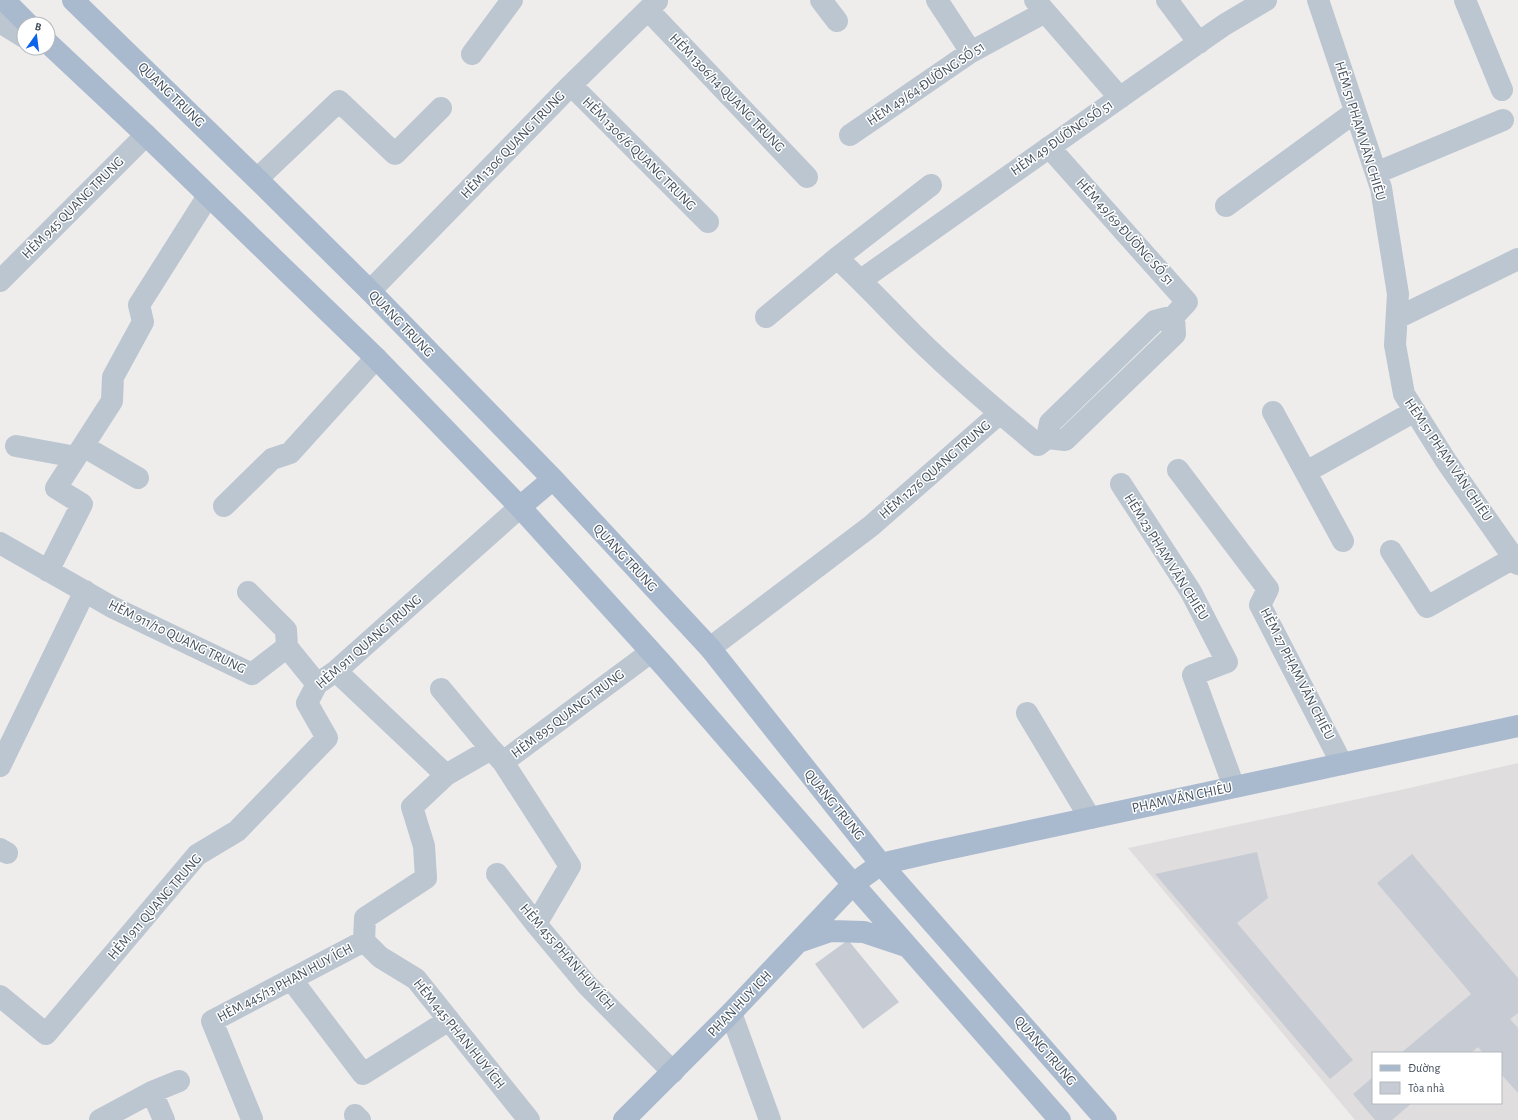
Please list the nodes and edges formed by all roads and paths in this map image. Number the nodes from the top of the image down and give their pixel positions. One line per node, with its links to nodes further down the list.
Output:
1 (4, 0): 13 (main road)
2 (73, 0): 16 (main road, QUANG TRUNG)
3 (82, 0): 16 (street, QUANG TRUNG)
4 (512, 0): 21 (street)
5 (821, 0): 14 (street)
6 (937, 0): 20 (street)
7 (1167, 0): 18 (street)
8 (1266, 0): 18 (street, HẺM 49 ĐƯỜNG SỐ 51)
9 (1318, 0): 28 (street, HẺM 51 PHẠM VĂN CHIÊU)
10 (1465, 0): 25 (street)
11 (652, 5): 24 (street, HẺM 1306 QUANG TRUNG); 34 (street, HẺM 1306/14 QUANG TRUNG)
12 (1040, 6): 20 (street, HẺM 49/64 ĐƯỜNG SỐ 51); 26 (street, HẺM 49/64 ĐƯỜNG SỐ 51)
13 (20, 16)
14 (837, 21)
15 (0, 22): 17 (street)
16 (105, 31): 35 (main road, QUANG TRUNG)
17 (16, 32)
18 (1199, 42): 26 (street, HẺM 49 ĐƯỜNG SỐ 51)
19 (56, 52): 23 (main road)
20 (971, 52): 31 (street, HẺM 49/64 ĐƯỜNG SỐ 51)
21 (472, 54)
22 (53, 56): 23 (street)
23 (75, 70): 30 (main road)
24 (571, 85): 39 (street, HẺM 1306/6 QUANG TRUNG); 44 (street, HẺM 1306 QUANG TRUNG)
25 (1502, 90)
26 (1120, 98): 32 (street, HẺM 49 ĐƯỜNG SỐ 51)
27 (441, 108): 35 (street)
28 (1355, 112): 33 (street, HẺM 51 PHẠM VĂN CHIÊU); 38 (street)
29 (1503, 120): 33 (street)
30 (146, 135): 37 (main road); 43 (street, HẺM 945 QUANG TRUNG)
31 (850, 135)
32 (1049, 147): 42 (street, HẺM 49 ĐƯỜNG SỐ 51); 45 (street, HẺM 49/69 ĐƯỜNG SỐ 51)
33 (1376, 173): 47 (street, HẺM 51 PHẠM VĂN CHIÊU)
34 (807, 177)
35 (257, 179): 44 (main road, QUANG TRUNG)
36 (932, 185): 40 (street)
37 (208, 196): 48 (main road); 56 (street)
38 (1226, 206)
39 (708, 222)
40 (837, 258): 42 (street, HẺM 1276 QUANG TRUNG); 46 (street)
41 (1518, 259): 47 (street)
42 (861, 280): 53 (street, HẺM 1276 QUANG TRUNG)
43 (0, 281)
44 (370, 291): 60 (main road, QUANG TRUNG)
45 (1181, 309): 49 (street); 50 (street)
46 (766, 317)
47 (1397, 318): 51 (street, HẺM 51 PHẠM VĂN CHIÊU)
48 (376, 358): 62 (street); 63 (main road)
49 (1108, 367): 50 (street); 54 (street)
50 (1124, 384): 54 (street)
51 (1415, 411): 58 (street); 67 (street, HẺM 51 PHẠM VĂN CHIÊU)
52 (1273, 412): 58 (street)
53 (1000, 413): 54 (street); 72 (street, HẺM 1276 QUANG TRUNG)
54 (1047, 438)
55 (16, 446): 56 (street)
56 (80, 451): 59 (street); 68 (street)
57 (1178, 470): 80 (street, HẺM 27 PHẠM VĂN CHIÊU)
58 (1306, 472): 64 (street)
59 (138, 478)
60 (553, 479): 63 (main road); 72 (main road, QUANG TRUNG)
61 (1121, 484): 83 (street, HẺM 23 PHẠM VĂN CHIÊU)
62 (224, 506)
63 (520, 507): 73 (main road); 74 (street, HẺM 911 QUANG TRUNG)
64 (1343, 541)
65 (0, 544): 68 (street, HẺM 911/10 QUANG TRUNG)
66 (1391, 552): 67 (street)
67 (1516, 561)
68 (48, 571): 69 (street, HẺM 911/10 QUANG TRUNG)
69 (85, 591): 71 (street, HẺM 911/10 QUANG TRUNG); 81 (street)
70 (248, 592): 71 (street)
71 (287, 647): 75 (street)
72 (710, 648): 85 (main road, QUANG TRUNG)
73 (651, 652): 79 (street, HẺM 895 QUANG TRUNG); 87 (main road)
74 (336, 672): 75 (street, HẺM 911 QUANG TRUNG); 82 (street)
75 (316, 684): 93 (street, HẺM 911 QUANG TRUNG)
76 (442, 689): 79 (street)
77 (1027, 713): 84 (street)
78 (1518, 726): 80 (main road, PHẠM VĂN CHIÊU)
79 (497, 755): 82 (street); 88 (street, HẺM 895 QUANG TRUNG)
80 (1342, 764): 83 (main road, PHẠM VĂN CHIÊU)
81 (0, 766)
82 (446, 775): 89 (street)
83 (1234, 787): 84 (main road, PHẠM VĂN CHIÊU)
84 (1090, 818): 85 (main road, PHẠM VĂN CHIÊU)
85 (881, 864): 87 (main road, PHẠM VĂN CHIÊU); 106 (main road, QUANG TRUNG)
86 (497, 874): 88 (street, HẺM 455 PHAN HUY ÍCH)
87 (853, 884): 90 (main road, PHAN HUY ICH); 91 (main road)
88 (536, 924): 96 (street, HẺM 455 PHAN HUY ÍCH)
89 (364, 941): 92 (street, HẺM 445/13 PHAN HUY ÍCH); 95 (street, HẺM 445 PHAN HUY ÍCH)
90 (798, 942): 91 (main road); 94 (main road, PHAN HUY ICH)
91 (907, 946): 105 (main road)
92 (291, 979): 95 (street); 99 (street, HẺM 445/13 PHAN HUY ÍCH)
93 (0, 996)
94 (731, 1013): 96 (main road, PHAN HUY ICH); 104 (street)
95 (449, 1020): 102 (street, HẺM 445 PHAN HUY ÍCH)
96 (673, 1072): 103 (main road, PHAN HUY ICH)
97 (178, 1081): 98 (street)
98 (152, 1092): 100 (street); 101 (street)
99 (252, 1119)
100 (100, 1120)
101 (164, 1120)
102 (529, 1120)
103 (624, 1120)
104 (770, 1120)
105 (1060, 1120)
106 (1106, 1120)

